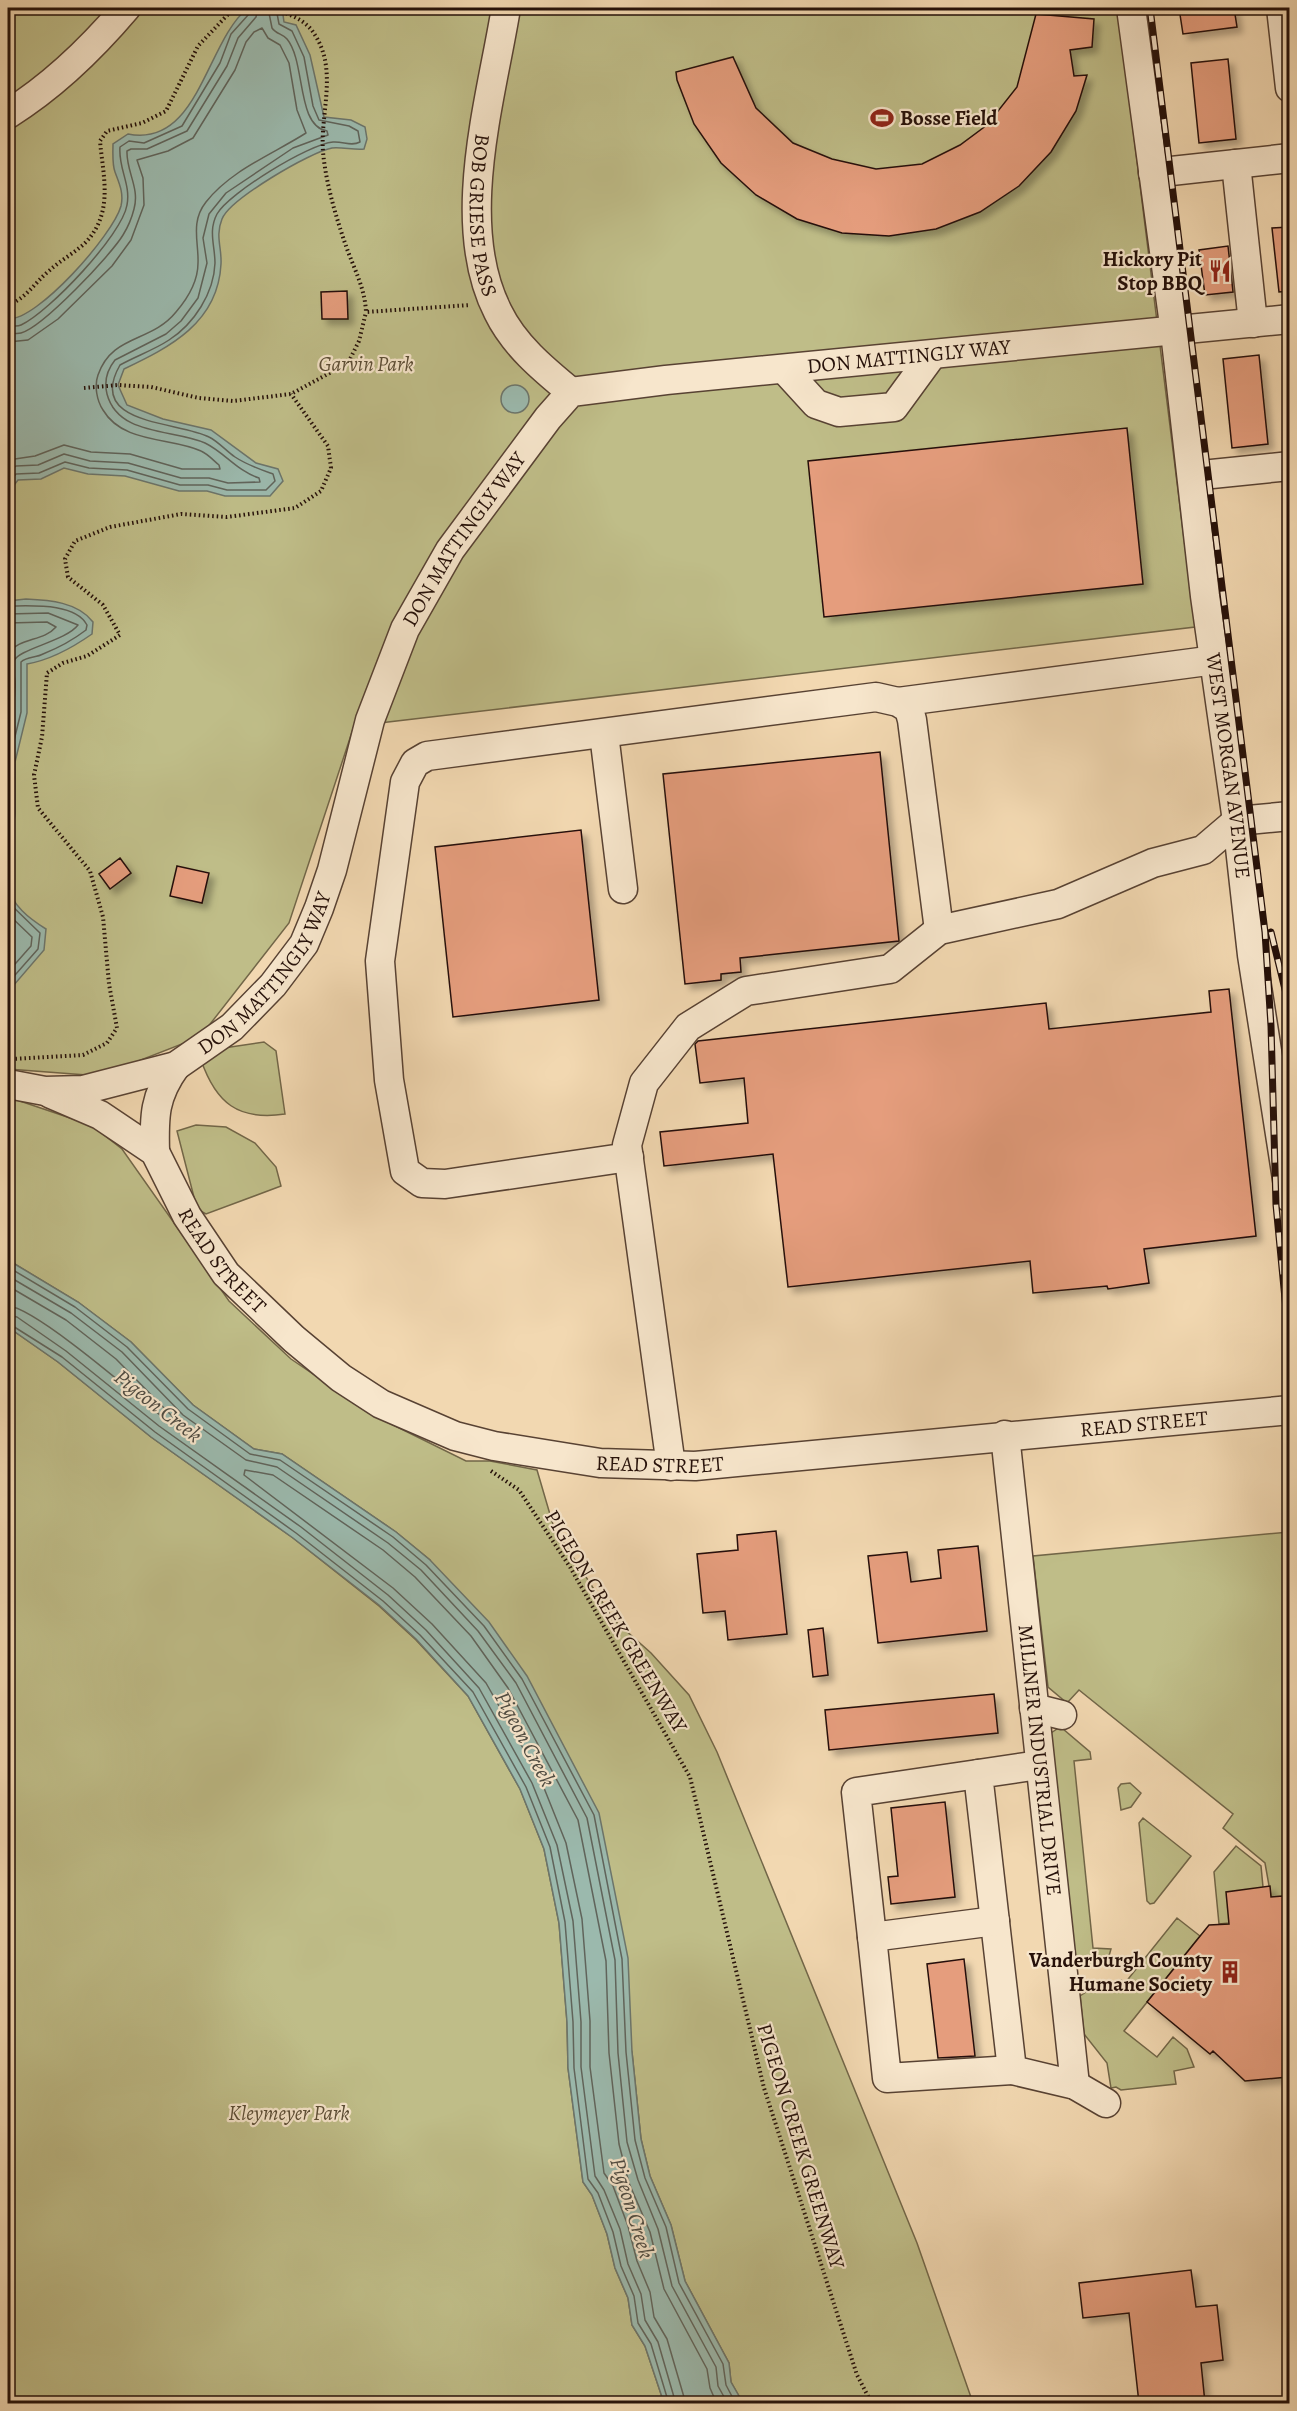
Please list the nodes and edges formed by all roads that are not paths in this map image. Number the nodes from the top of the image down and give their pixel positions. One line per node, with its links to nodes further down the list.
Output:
1 (126, 8): 6 (street)
2 (506, 8): 15 (street, BOB GRIESE PASS)
3 (1131, 8): 9 (street, WEST MORGAN AVENUE)
4 (1281, 8): 5 (street)
5 (1290, 88)
6 (8, 114)
7 (1290, 158): 8 (street)
8 (1236, 164): 9 (street); 11 (street)
9 (1153, 173): 12 (street, WEST MORGAN AVENUE)
10 (1290, 320): 11 (street, DON MATTINGLY WAY)
11 (1253, 323): 12 (street, DON MATTINGLY WAY)
12 (1175, 332): 13 (street, DON MATTINGLY WAY); 17 (street, WEST MORGAN AVENUE)
13 (932, 355): 14 (street, DON MATTINGLY WAY); 14 (street)
14 (784, 369): 15 (street, DON MATTINGLY WAY)
15 (571, 392): 25 (street, DON MATTINGLY WAY)
16 (1290, 466): 17 (street)
17 (1192, 476): 18 (street, WEST MORGAN AVENUE)
18 (1215, 660): 19 (street); 22 (street, WEST MORGAN AVENUE)
19 (898, 702): 20 (street); 24 (street)
20 (604, 734): 23 (street); 30 (street)
21 (1290, 816): 22 (street)
22 (1237, 822): 24 (street); 26 (street, WEST MORGAN AVENUE)
23 (623, 889)
24 (939, 930): 30 (street)
25 (176, 1066): 28 (street, DON MATTINGLY WAY); 29 (street, READ STREET)
26 (1279, 1068): 31 (street, WEST MORGAN AVENUE)
27 (8, 1084): 28 (street, DON MATTINGLY WAY)
28 (45, 1091): 29 (street, READ STREET)
29 (155, 1152): 34 (street, READ STREET)
30 (629, 1157): 34 (street)
31 (1290, 1198)
32 (1290, 1410): 33 (street, READ STREET)
33 (1005, 1435): 34 (street, READ STREET); 35 (street, MILLNER INDUSTRIAL DRIVE)
34 (671, 1466)
35 (1034, 1708): 36 (street); 37 (street, MILLNER INDUSTRIAL DRIVE)
36 (1062, 1715)
37 (1039, 1765): 38 (street); 42 (street, MILLNER INDUSTRIAL DRIVE)
38 (978, 1774): 39 (street); 40 (street)
39 (995, 1921): 40 (street); 41 (street)
40 (872, 1937): 41 (street)
41 (1012, 2070): 42 (street)
42 (1075, 2085): 43 (street)
43 (1106, 2103)

